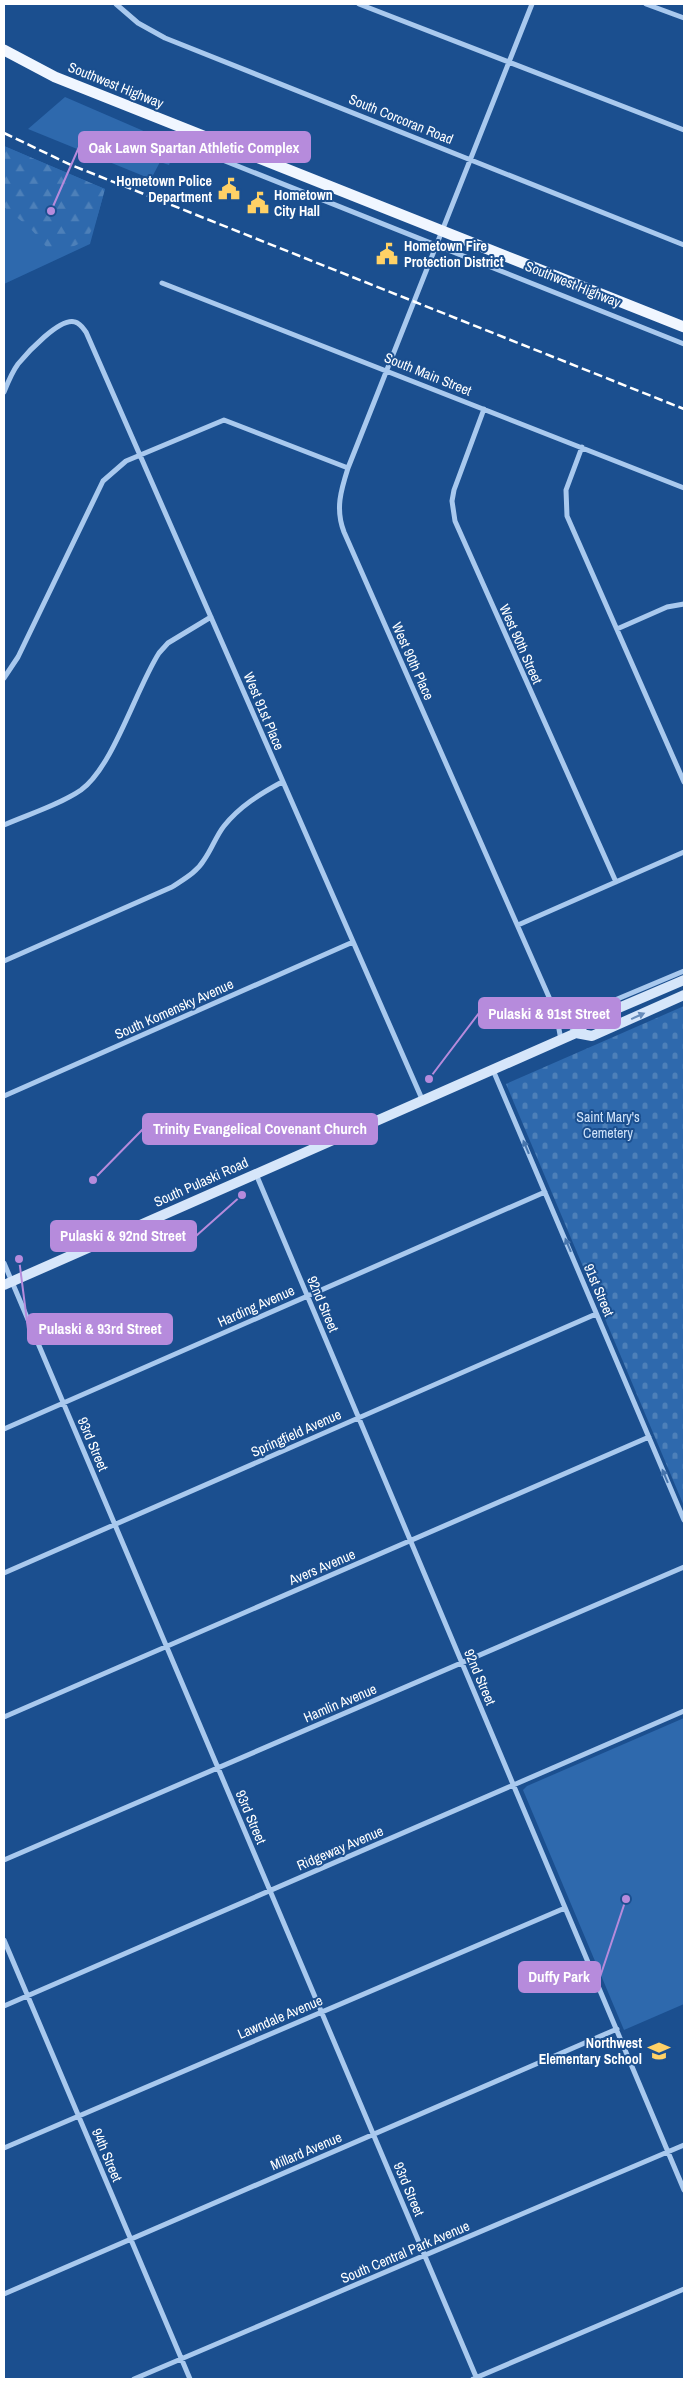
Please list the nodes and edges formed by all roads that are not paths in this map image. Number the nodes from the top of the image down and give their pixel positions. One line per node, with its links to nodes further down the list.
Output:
1 (116, 4): 10 (street, South Corcoran Road)
2 (359, 4): 7 (street)
3 (532, 4): 7 (street, West 90th Place)
4 (646, 4): 5 (street)
5 (684, 18)
6 (4, 50): 9 (main road, Southwest Highway)
7 (508, 62): 8 (street); 10 (street, West 90th Place)
8 (684, 130)
9 (220, 143): 11 (main road, Southwest Highway); 13 (street, Southwest Highway)
10 (471, 159): 11 (street, West 90th Place); 12 (street, South Corcoran Road)
11 (443, 231): 13 (street, West 90th Place); 15 (main road, Southwest Highway)
12 (684, 245)
13 (437, 246): 16 (street, Southwest Highway); 17 (street, West 90th Place)
14 (162, 283): 17 (street, South Main Street)
15 (684, 327)
16 (684, 344)
17 (387, 370): 19 (street, South Main Street); 22 (street, West 90th Place)
18 (4, 392): 21 (street, West 91st Place)
19 (484, 409): 20 (street, South Main Street); 32 (street, West 90th Street)
20 (582, 447): 23 (street, South Main Street); 26 (street)
21 (140, 456): 22 (street); 25 (street, West 91st Place); 27 (street)
22 (348, 468): 33 (street, West 90th Place)
23 (684, 488)
24 (684, 604): 26 (street)
25 (211, 617): 28 (street, West 91st Place); 30 (street)
26 (617, 629): 29 (street)
27 (4, 678)
28 (282, 782): 34 (street, West 91st Place); 35 (street)
29 (684, 782)
30 (4, 824)
31 (684, 852): 32 (street)
32 (616, 882): 33 (street)
33 (518, 925): 39 (street, West 90th Place)
34 (353, 942): 43 (street, South Komensky Avenue); 44 (street, West 91st Place)
35 (4, 961)
36 (684, 971): 39 (street)
37 (684, 980): 40 (main road, South Pulaski Road)
38 (684, 996): 40 (main road, South Pulaski Road, one-way to 38)
39 (556, 1013): 40 (street, West 90th Place); 41 (street, West 90th Place)
40 (576, 1033): 41 (main road, South Pulaski Road)
41 (561, 1040): 42 (main road, South Pulaski Road)
42 (493, 1069): 44 (main road, South Pulaski Road); 46 (street, 91st Street, one-way to 42)
43 (4, 1096)
44 (422, 1099): 45 (main road, South Pulaski Road)
45 (255, 1172): 48 (main road, South Pulaski Road); 49 (street, 92nd Street)
46 (545, 1192): 49 (street, Harding Avenue); 50 (street, 91st Street, one-way to 46)
47 (4, 1263): 48 (street, 93rd Street)
48 (8, 1283): 51 (street, 93rd Street)
49 (307, 1296): 51 (street, Harding Avenue); 52 (street, 92nd Street)
50 (596, 1314): 52 (street, Springfield Avenue); 54 (street, 91st Street)
51 (63, 1403): 53 (street, Harding Avenue); 56 (street, 93rd Street)
52 (359, 1418): 56 (street, Springfield Avenue); 57 (street, 92nd Street)
53 (4, 1429)
54 (649, 1437): 55 (street, 91st Street, one-way to 54); 57 (street, Avers Avenue)
55 (684, 1520)
56 (115, 1524): 59 (street, Springfield Avenue); 60 (street, 93rd Street)
57 (411, 1541): 60 (street, Avers Avenue); 61 (street, 92nd Street)
58 (684, 1567): 61 (street, Hamlin Avenue)
59 (4, 1573)
60 (167, 1646): 63 (street, Avers Avenue); 64 (street, 93rd Street)
61 (462, 1663): 64 (street, Hamlin Avenue); 65 (street, 92nd Street)
62 (684, 1711): 65 (street, Ridgeway Avenue)
63 (4, 1717)
64 (218, 1768): 66 (street, Hamlin Avenue); 67 (street, 93rd Street)
65 (514, 1785): 67 (street, Ridgeway Avenue); 68 (street, 92nd Street)
66 (4, 1860)
67 (270, 1891): 70 (street, Ridgeway Avenue); 72 (street, 93rd Street)
68 (565, 1908): 72 (street, Lawndale Avenue); 73 (street, 92nd Street)
69 (4, 1940): 70 (street, 94th Street)
70 (27, 1996): 71 (street, Ridgeway Avenue); 74 (street, 94th Street)
71 (4, 2006)
72 (322, 2012): 74 (street, Lawndale Avenue); 75 (street, 93rd Street)
73 (617, 2029): 75 (street, Millard Avenue); 78 (street, 92nd Street)
74 (78, 2116): 77 (street, Lawndale Avenue); 80 (street, 94th Street)
75 (374, 2134): 80 (street, Millard Avenue); 81 (street, 93rd Street)
76 (684, 2145): 78 (street, South Central Park Avenue)
77 (4, 2148)
78 (668, 2152): 79 (street, 92nd Street); 81 (street, South Central Park Avenue)
79 (684, 2190)
80 (131, 2239): 83 (street, Millard Avenue); 84 (street, 94th Street)
81 (425, 2255): 84 (street, South Central Park Avenue); 87 (street, 93rd Street)
82 (684, 2289): 87 (street)
83 (4, 2294)
84 (182, 2359): 85 (street, South Central Park Avenue); 86 (street, 94th Street)
85 (134, 2379)
86 (190, 2379)
87 (476, 2379)

